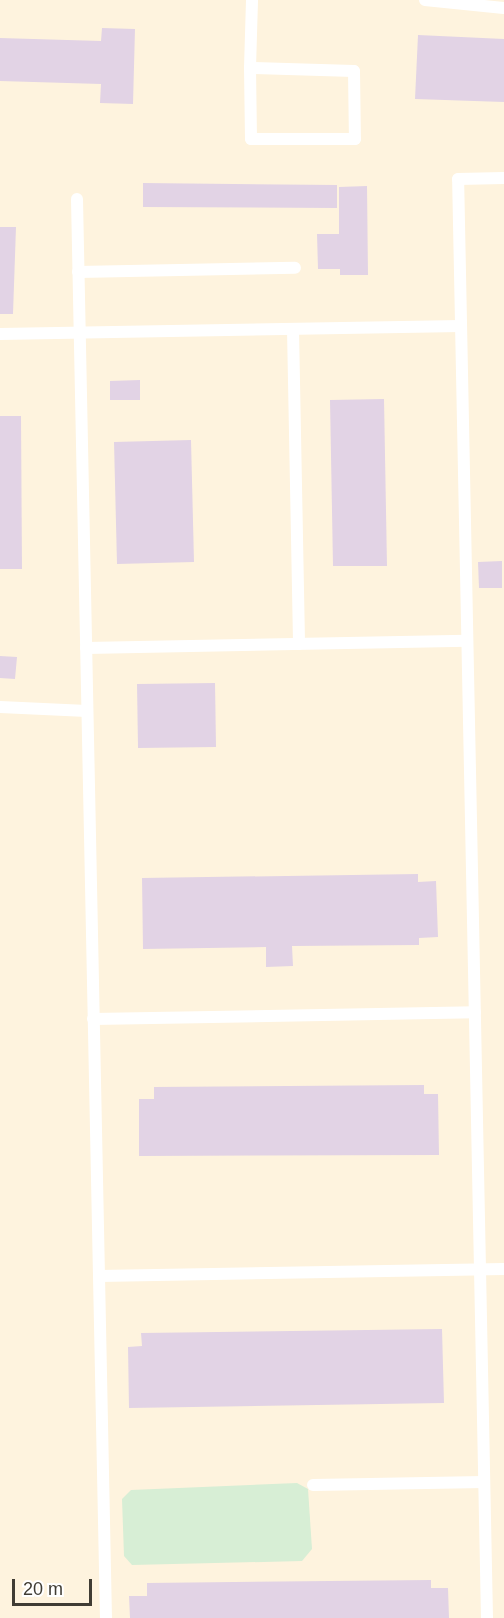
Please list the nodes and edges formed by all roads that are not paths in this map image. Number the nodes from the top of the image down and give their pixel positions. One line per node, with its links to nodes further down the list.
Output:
1 (252, 0): 4 (lane)
2 (425, 0): 3 (lane)
3 (504, 8)
4 (250, 68): 4 (lane)
5 (504, 178): 9 (lane)
6 (77, 199): 8 (lane)
7 (295, 268): 8 (lane)
8 (78, 272): 11 (lane)
9 (461, 326): 10 (lane); 13 (lane)
10 (293, 329): 11 (lane); 14 (lane)
11 (80, 332): 12 (lane); 15 (lane)
12 (0, 334)
13 (467, 640): 14 (lane); 18 (lane)
14 (300, 644): 15 (lane)
15 (86, 648): 17 (lane)
16 (0, 707): 17 (lane)
17 (87, 711): 19 (lane)
18 (475, 1012): 19 (lane); 20 (lane)
19 (93, 1018): 22 (lane)
20 (480, 1269): 21 (lane); 22 (lane); 23 (lane)
21 (504, 1269)
22 (99, 1276): 25 (lane)
23 (484, 1482): 24 (lane); 26 (lane)
24 (313, 1485)
25 (106, 1618)
26 (487, 1618)

